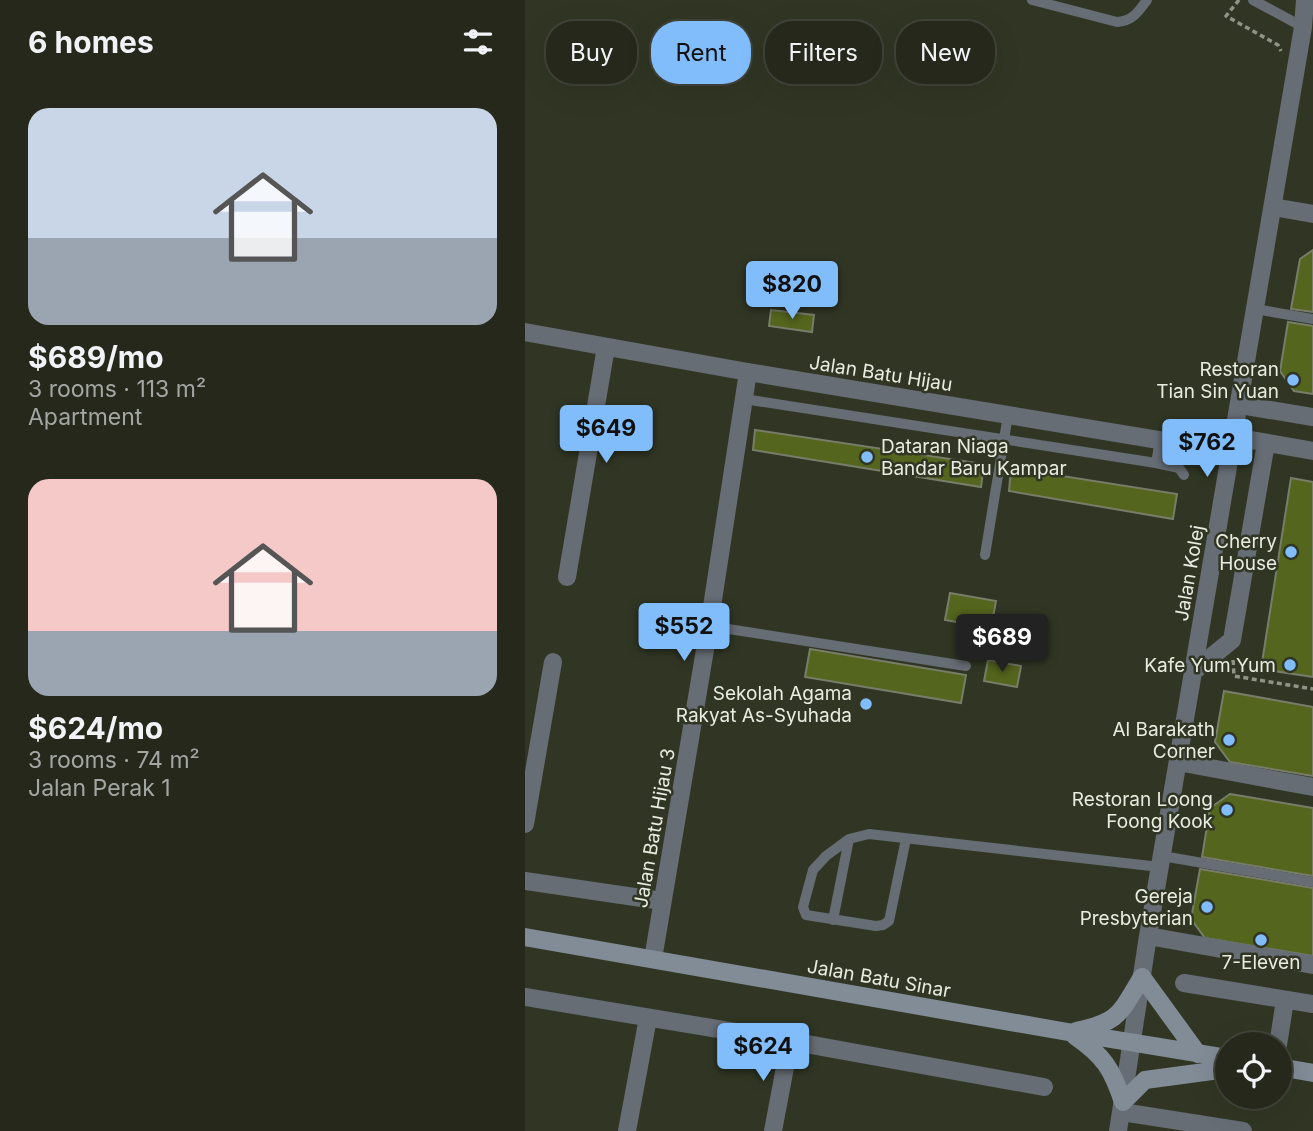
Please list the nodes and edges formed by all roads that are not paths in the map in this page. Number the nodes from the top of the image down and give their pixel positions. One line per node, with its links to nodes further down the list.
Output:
1 (1032, 0): 2 (lane)
2 (1147, 0)
3 (1253, 0): 5 (lane)
4 (1305, 0): 5 (street, Jalan Kolej)
5 (1308, 28): 6 (street, Jalan Kolej)
6 (1273, 207): 7 (street); 8 (street, Jalan Kolej)
7 (1313, 214)
8 (1255, 309): 9 (lane); 14 (street, Jalan Kolej)
9 (1313, 319)
10 (525, 332): 11 (street, Jalan Batu Hijau)
11 (606, 346): 12 (street, Jalan Batu Hijau); 26 (street)
12 (748, 372): 13 (street, Jalan Batu Hijau 3); 16 (street, Jalan Batu Hijau)
13 (744, 399): 18 (lane); 27 (street, Jalan Batu Hijau 3)
14 (1240, 405): 15 (street); 21 (street, Jalan Kolej)
15 (1263, 409): 17 (street); 20 (street)
16 (1008, 415): 18 (lane); 19 (street, Jalan Batu Hijau)
17 (1313, 417)
18 (1004, 438): 23 (lane); 25 (lane)
19 (1160, 440): 21 (street, Jalan Batu Hijau); 23 (lane)
20 (1262, 442): 21 (street, Jalan Batu Hijau); 22 (street, Jalan Batu Hijau); 30 (street)
21 (1233, 445): 30 (street, Jalan Kolej)
22 (1313, 451)
23 (1156, 463): 24 (lane)
24 (1184, 475)
25 (985, 555)
26 (567, 577)
27 (709, 626): 29 (lane); 39 (street, Jalan Batu Hijau 3)
28 (553, 662): 33 (street)
29 (966, 666)
30 (1194, 671): 31 (street, Jalan Kolej)
31 (1178, 762): 32 (street); 36 (street, Jalan Kolej)
32 (1313, 787)
33 (525, 824)
34 (849, 839): 35 (lane); 40 (lane); 40 (lane)
35 (906, 839): 36 (lane); 40 (lane)
36 (1161, 862): 38 (lane); 41 (street, Jalan Kolej)
37 (525, 881): 39 (street)
38 (1313, 882)
39 (662, 901): 43 (street, Jalan Batu Hijau 3)
40 (834, 920)
41 (1148, 936): 44 (street); 45 (street, Jalan Kolej)
42 (525, 937): 43 (street, Jalan Batu Sinar)
43 (653, 959): 51 (street, Jalan Batu Sinar)
44 (1313, 965)
45 (1142, 977): 51 (street); 54 (street, Jalan Kolej); 55 (street)
46 (1184, 983): 48 (street)
47 (525, 997): 50 (street)
48 (1285, 1000): 49 (street); 52 (street)
49 (1313, 1004)
50 (648, 1017): 53 (street); 62 (street)
51 (1069, 1032): 54 (street, Jalan Batu Sinar); 61 (street)
52 (1280, 1032)
53 (790, 1041): 60 (street); 63 (street)
54 (1132, 1042): 55 (street, Jalan Batu Sinar); 61 (street, Jalan Kolej)
55 (1198, 1054): 56 (street, Jalan Batu Sinar)
56 (1215, 1056)
57 (1292, 1069): 59 (street)
58 (1215, 1071): 61 (street)
59 (1313, 1073)
60 (1044, 1087)
61 (1123, 1107): 64 (street, Jalan Kolej); 65 (street)
62 (627, 1131)
63 (773, 1131)
64 (1118, 1131)
65 (1243, 1131)

